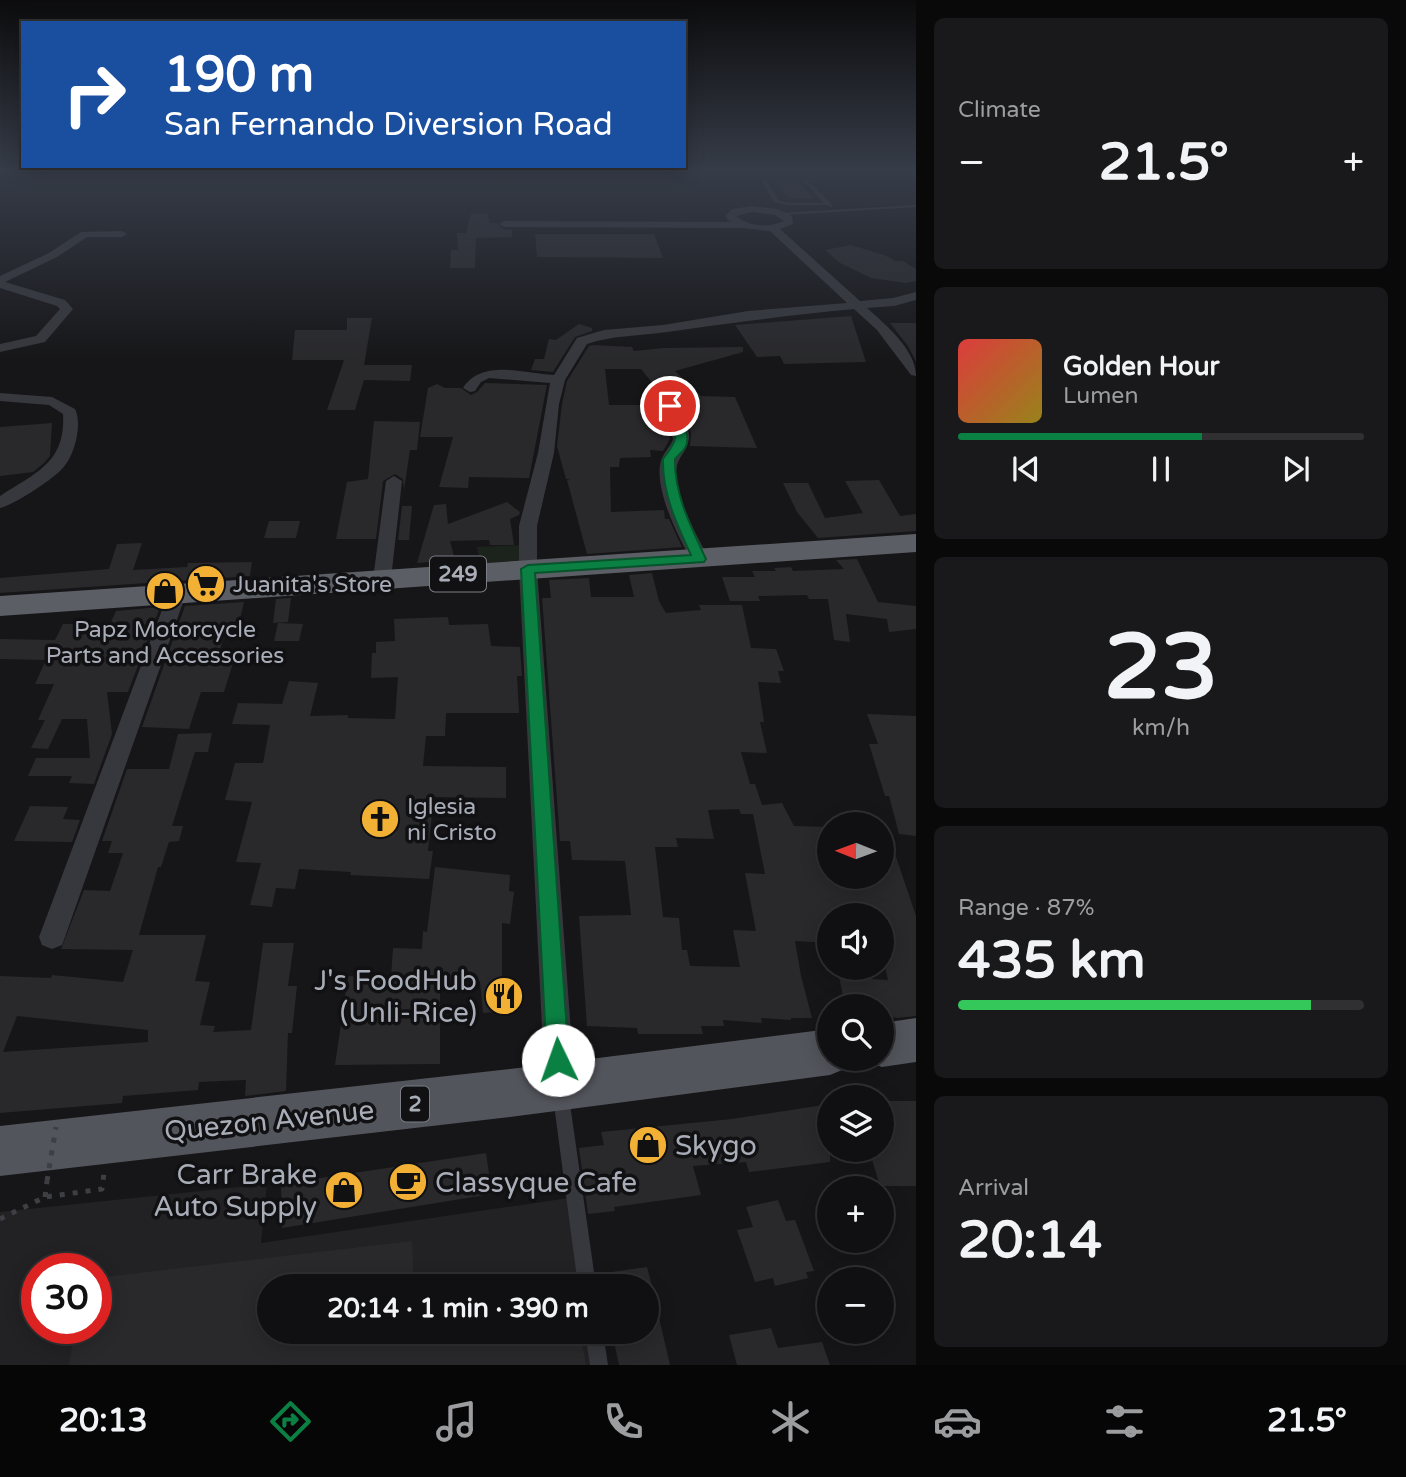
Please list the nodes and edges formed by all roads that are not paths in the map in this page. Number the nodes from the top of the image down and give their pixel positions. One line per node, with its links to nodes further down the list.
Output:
1 (84, 235): 4 (street)
2 (780, 235): 7 (street)
3 (12, 261): 4 (street)
4 (37, 262): 5 (street)
5 (0, 282): 8 (street)
6 (916, 296): 7 (street)
7 (855, 307): 9 (street); 10 (street)
8 (0, 348)
9 (916, 372)
10 (558, 380): 11 (street); 18 (street)
11 (470, 388)
12 (0, 397): 15 (street)
13 (670, 406): 17 (street)
14 (394, 481): 19 (street)
15 (0, 502)
16 (916, 543): 17 (highway, 249)
17 (699, 559): 18 (highway, 249)
18 (528, 569): 19 (highway, 249); 26 (street)
19 (382, 579): 20 (highway, 249)
20 (177, 594): 21 (highway, 249); 22 (street)
21 (0, 606)
22 (52, 937)
23 (916, 1040): 24 (main road)
24 (894, 1043)
25 (817, 1054): 26 (main road, Quezon Avenue / 2)
26 (560, 1087): 27 (main road, Quezon Avenue / 2); 28 (lane)
27 (0, 1151)
28 (585, 1274)
29 (596, 1344): 30 (lane)
30 (599, 1365)

